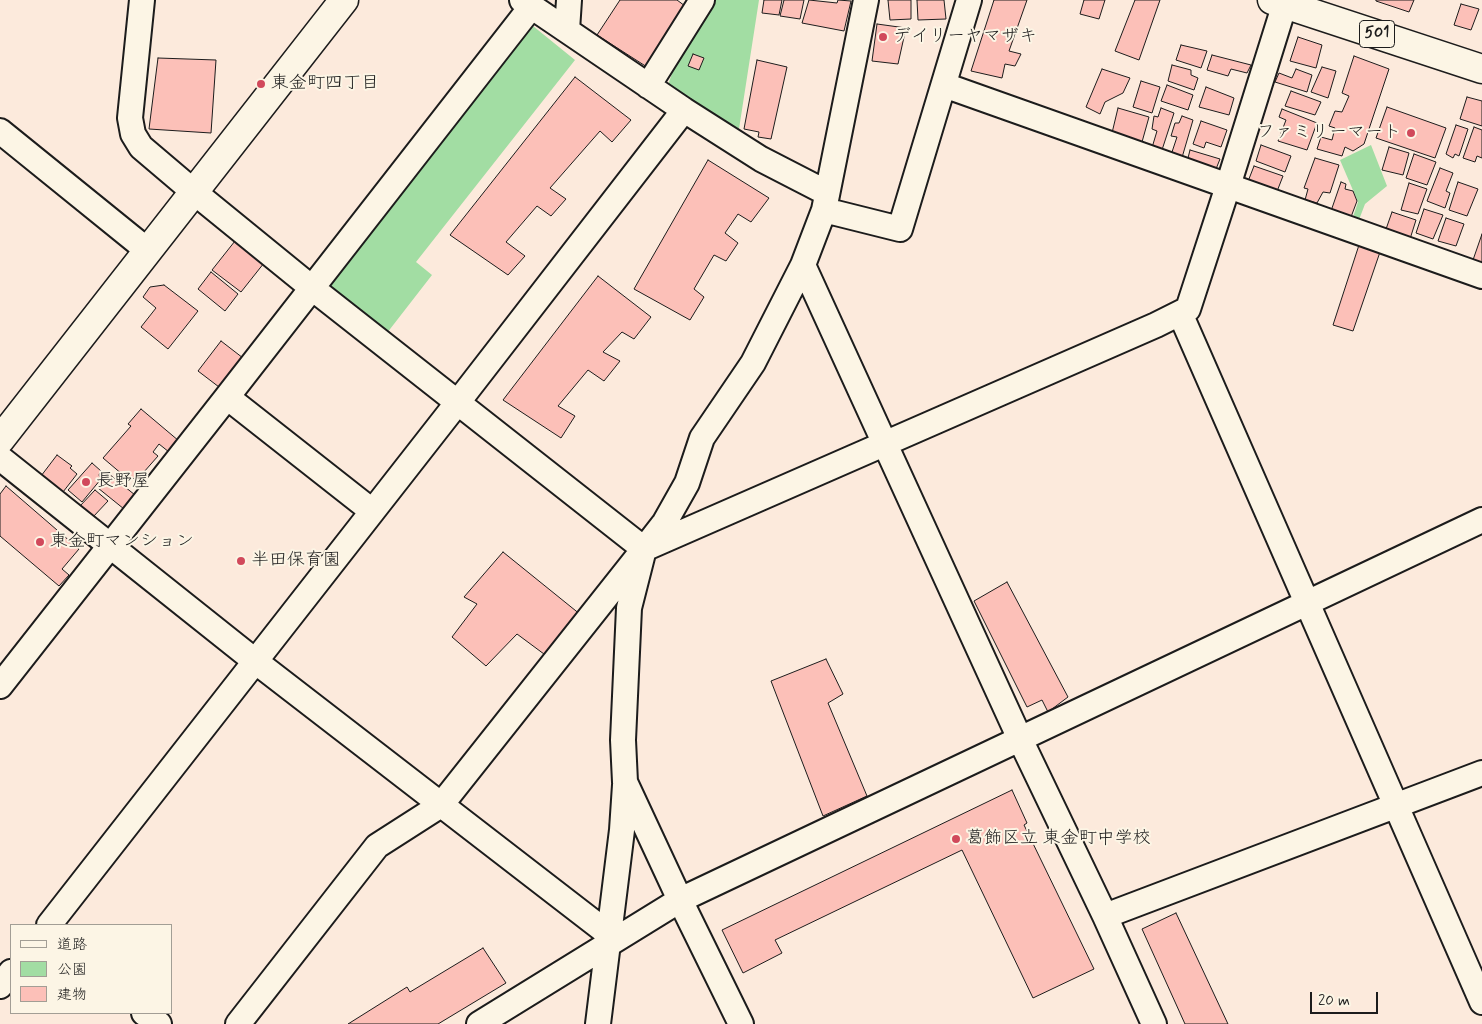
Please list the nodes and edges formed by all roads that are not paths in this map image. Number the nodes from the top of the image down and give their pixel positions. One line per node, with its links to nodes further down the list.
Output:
1 (142, 0): 16 (street)
2 (344, 0): 16 (street)
3 (569, 0): 9 (street)
4 (702, 0): 12 (street)
5 (866, 0): 17 (street)
6 (969, 0): 11 (street)
7 (1281, 1): 10 (street, 501); 15 (street)
8 (526, 4): 9 (street); 21 (street)
9 (567, 30): 12 (street)
10 (1482, 69)
11 (944, 85): 15 (street); 17 (street)
12 (648, 86): 13 (street)
13 (684, 110): 17 (street); 24 (street)
14 (0, 131): 18 (street)
15 (1228, 186): 20 (street); 22 (street)
16 (194, 192): 18 (street); 21 (street)
17 (825, 201): 19 (street)
18 (147, 250): 25 (street)
19 (803, 265): 26 (street); 31 (street)
20 (1482, 276)
21 (312, 288): 23 (street); 24 (street)
22 (1180, 313): 26 (street); 32 (street)
23 (227, 398): 28 (street); 30 (street)
24 (458, 402): 28 (street); 31 (street)
25 (0, 440)
26 (885, 442): 31 (street); 35 (street)
27 (0, 458): 30 (street)
28 (372, 511): 33 (street)
29 (1482, 520): 32 (street)
30 (110, 546): 33 (street); 34 (street)
31 (644, 549): 37 (street); 38 (street)
32 (1307, 602): 35 (street); 39 (street)
33 (255, 661): 38 (street); 42 (street)
34 (0, 686)
35 (1020, 739): 40 (street); 41 (street)
36 (1482, 773): 39 (street)
37 (625, 782): 40 (street); 43 (street)
38 (440, 805): 43 (street); 49 (street)
39 (1396, 806): 41 (street); 46 (street)
40 (680, 900): 43 (street); 52 (street)
41 (1104, 916): 53 (street)
42 (50, 924)
43 (609, 939): 50 (street); 51 (street)
44 (10, 973): 45 (street)
45 (0, 986)
46 (1482, 1002)
47 (145, 1014): 48 (street)
48 (159, 1024)
49 (238, 1024)
50 (479, 1024)
51 (598, 1024)
52 (741, 1024)
53 (1154, 1024)

